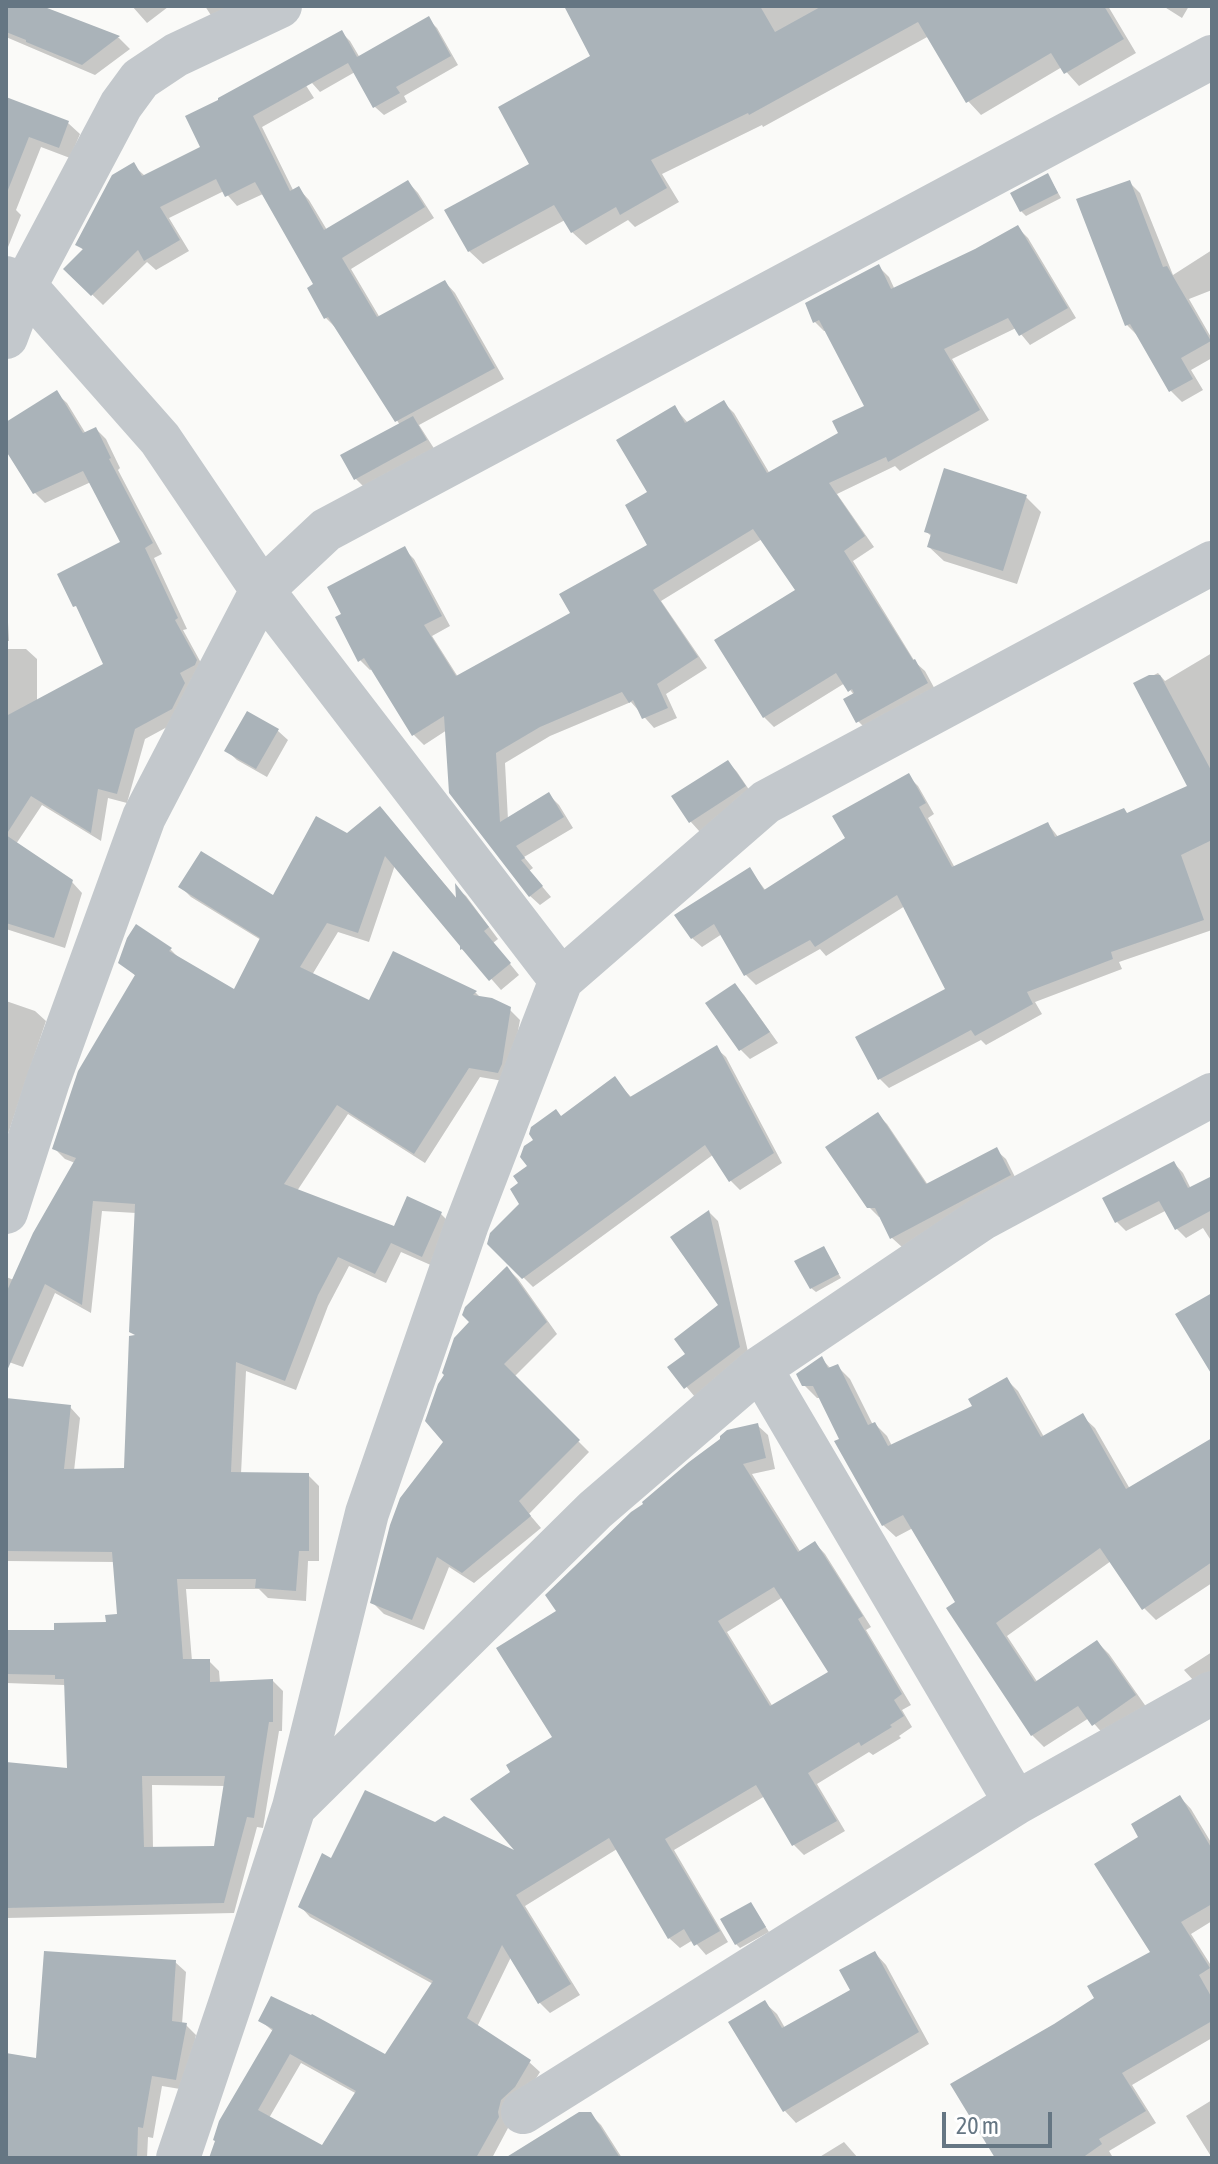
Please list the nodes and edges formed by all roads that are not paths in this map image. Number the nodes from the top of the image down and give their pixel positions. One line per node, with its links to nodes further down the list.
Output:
1 (280, 6): 3 (street)
2 (1212, 57): 6 (street)
3 (16, 282): 4 (street); 6 (street)
4 (6, 337)
5 (1212, 563): 7 (street)
6 (262, 590): 7 (street); 9 (street)
7 (561, 980): 13 (street)
8 (1212, 1095): 10 (street)
9 (6, 1212)
10 (760, 1368): 12 (street); 13 (street)
11 (1212, 1693): 12 (street)
12 (1016, 1803): 14 (street)
13 (294, 1807): 15 (street)
14 (523, 2112)
15 (178, 2158)

